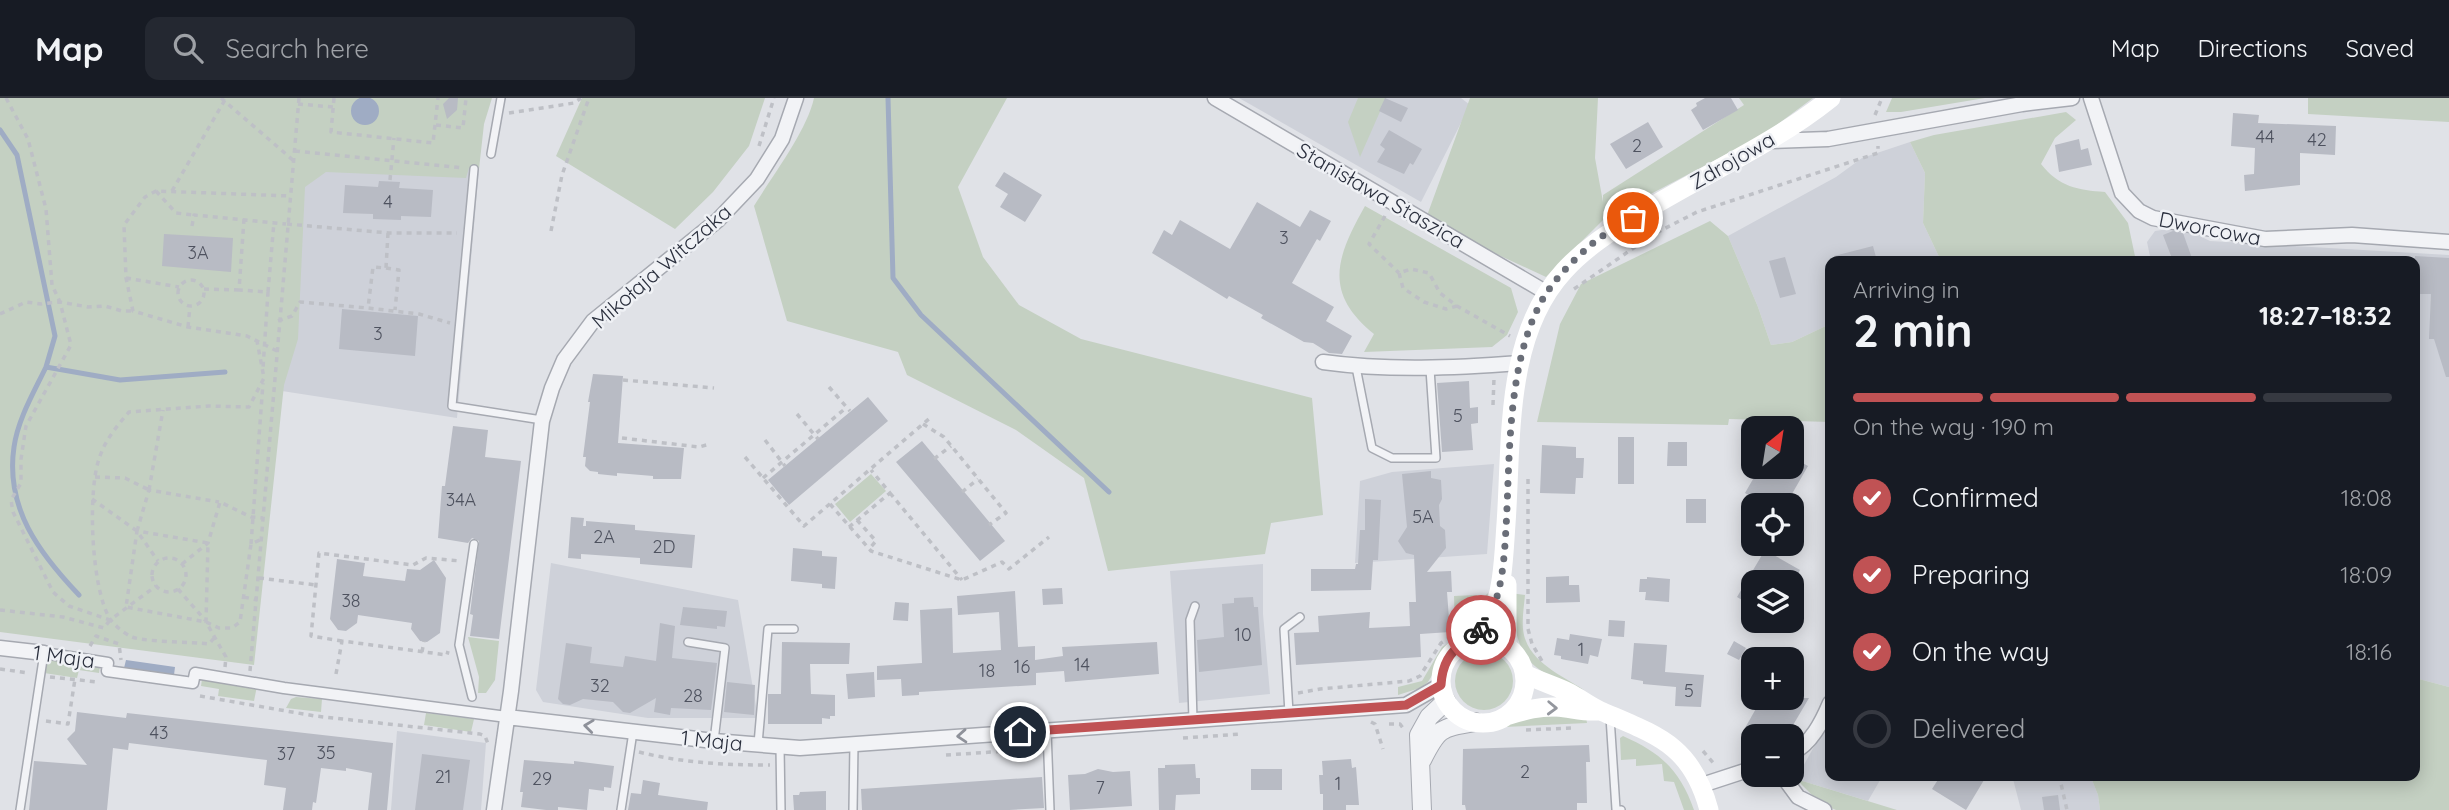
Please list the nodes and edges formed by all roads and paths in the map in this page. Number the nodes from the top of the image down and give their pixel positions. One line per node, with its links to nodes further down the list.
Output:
1 (6, 98): 50 (path)
2 (334, 98): 16 (path)
3 (438, 98): 19 (path)
4 (466, 98): 19 (path)
5 (501, 98): 17 (lane)
6 (581, 98): 17 (path)
7 (590, 98): 38 (path)
8 (796, 98): 75 (street, Mikołaja Witczaka)
9 (1215, 98): 49 (street, Stanisława Staszica)
10 (1831, 98): 21 (main road, Zdrojowa)
11 (1882, 98): 18 (path)
12 (2072, 98): 21 (street)
13 (2091, 98): 41 (street, Dworcowa)
14 (224, 99): 25 (path); 30 (path)
15 (298, 101): 16 (path); 23 (path)
16 (333, 107): 20 (path)
17 (497, 118): 24 (lane)
18 (1873, 120)
19 (435, 125): 20 (path)
20 (394, 138): 26 (path)
21 (1769, 141): 49 (main road, Zdrojowa)
22 (1877, 143): 49 (path)
23 (295, 151): 25 (path); 26 (path)
24 (491, 154)
25 (294, 161): 31 (path)
26 (391, 162): 27 (path); 28 (path)
27 (474, 169): 40 (lane)
28 (390, 180)
29 (156, 191): 30 (path); 33 (path); 44 (path)
30 (172, 191): 31 (path)
31 (290, 196): 36 (path)
32 (1387, 210): 43 (path)
33 (194, 215): 34 (path); 37 (path)
34 (244, 219): 35 (path); 47 (path)
35 (274, 222): 36 (path); 48 (path)
36 (286, 224): 39 (path); 57 (path)
37 (192, 226)
38 (551, 231)
39 (388, 232): 40 (path); 42 (path)
40 (467, 233): 58 (lane)
41 (2449, 243)
42 (386, 268): 53 (path); 55 (path)
43 (1399, 274): 52 (path); 52 (path)
44 (126, 278): 45 (path); 54 (path)
45 (180, 287): 46 (path); 51 (path)
46 (204, 289): 47 (path); 51 (path)
47 (239, 290): 48 (path)
48 (268, 292): 62 (path)
49 (1556, 294): 65 (main road, Zdrojowa)
50 (60, 302): 54 (path); 56 (path); 123 (path)
51 (190, 306): 59 (path)
52 (1457, 306): 60 (path)
53 (368, 309): 55 (path); 57 (path)
54 (133, 311): 59 (path)
55 (395, 311): 58 (path)
56 (0, 314)
57 (278, 321): 63 (path)
58 (459, 326): 75 (lane)
59 (188, 327): 61 (path)
60 (1510, 336)
61 (257, 341): 62 (path); 68 (path)
62 (263, 345): 63 (path); 68 (path)
63 (277, 351): 97 (path)
64 (1323, 362): 66 (street)
65 (1520, 363): 67 (street); 108 (main road, Zdrojowa)
66 (1356, 367): 67 (street); 67 (lane)
67 (1430, 369)
68 (264, 379): 72 (path); 96 (path)
69 (623, 380): 71 (path)
70 (829, 387): 77 (path)
71 (715, 388)
72 (163, 410): 87 (path); 90 (path)
73 (797, 414): 77 (path)
74 (930, 418): 76 (path)
75 (542, 421): 151 (street, Mikołaja Witczaka)
76 (923, 424): 81 (path); 85 (path)
77 (816, 437): 84 (path)
78 (622, 438): 80 (path)
79 (765, 440): 84 (path)
80 (710, 444)
81 (951, 446): 83 (path); 89 (path)
82 (745, 457): 88 (path)
83 (934, 459)
84 (783, 464): 88 (path)
85 (870, 469): 92 (path); 95 (path)
86 (1528, 469): 139 (path)
87 (95, 477): 90 (path); 93 (path)
88 (763, 478): 95 (path)
89 (978, 479): 91 (path); 99 (path)
90 (149, 490): 94 (path); 101 (path)
91 (962, 492)
92 (890, 493): 98 (path); 113 (path)
93 (92, 498): 101 (path); 123 (path)
94 (220, 502): 96 (path); 104 (path)
95 (830, 504): 100 (path)
96 (251, 517): 97 (path); 105 (path)
97 (263, 518): 103 (path)
98 (857, 520): 100 (path); 107 (path)
99 (989, 525)
100 (849, 527): 107 (path)
101 (138, 531): 104 (path); 109 (path); 120 (path)
102 (1049, 537): 113 (path)
103 (261, 540): 105 (path); 112 (path)
104 (208, 543): 111 (path); 124 (path)
105 (251, 544): 117 (path)
106 (474, 544): 146 (lane)
107 (869, 549): 113 (path)
108 (1504, 551): 126 (main road, Zdrojowa); 133 (main road, Zdrojowa)
109 (158, 561): 111 (path); 115 (path)
110 (462, 561): 114 (path)
111 (182, 564): 116 (path)
112 (258, 578): 114 (path); 118 (path)
113 (962, 580)
114 (316, 585): 130 (path)
115 (156, 586): 116 (path); 120 (path)
116 (178, 589): 124 (path)
117 (244, 597): 118 (path); 124 (path)
118 (257, 600): 140 (path)
119 (1195, 606): 154 (lane)
120 (126, 607): 123 (path); 124 (path)
121 (0, 610): 123 (path)
122 (1300, 617): 145 (lane)
123 (110, 620): 127 (path)
124 (206, 622): 127 (path)
125 (794, 629): 160 (lane)
126 (1466, 637): 133 (main road); 144 (main road); 145 (path)
127 (214, 638): 138 (path)
128 (424, 641): 136 (path)
129 (92, 642): 135 (path)
130 (342, 642): 136 (path); 141 (path)
131 (449, 642): 136 (path)
132 (688, 642): 159 (lane)
133 (1507, 646): 142 (main road)
134 (0, 648): 137 (street, 1 Maja)
135 (120, 648)
136 (422, 652)
137 (44, 653): 151 (street, 1 Maja); 153 (lane)
138 (226, 657)
139 (1548, 665)
140 (250, 671)
141 (337, 674)
142 (1525, 674): 152 (main road); 156 (main road)
143 (75, 679): 153 (path)
144 (1444, 693): 147 (street, 1 Maja); 155 (main road); 167 (street)
145 (1288, 695): 149 (lane)
146 (472, 697)
147 (1348, 709): 149 (street, 1 Maja); 165 (path)
148 (281, 710): 163 (path)
149 (1289, 713): 154 (street, 1 Maja)
150 (1825, 714): 162 (street)
151 (507, 717): 158 (street, 1 Maja, one-way to 151); 174 (street, Mikołaja Witczaka)
152 (1606, 718): 156 (path); 156 (main road, one-way to 152); 171 (main road); 180 (lane)
153 (33, 719): 173 (lane)
154 (1193, 720): 157 (street, 1 Maja)
155 (1475, 722): 156 (main road); 167 (street)
156 (1511, 724)
157 (1047, 730): 161 (street, 1 Maja, one-way to 161); 178 (lane)
158 (633, 731): 159 (street, 1 Maja); 175 (lane)
159 (714, 741): 160 (street, 1 Maja)
160 (758, 744): 164 (street, 1 Maja)
161 (854, 744): 164 (street, 1 Maja); 177 (lane)
162 (1804, 744)
163 (489, 746)
164 (780, 746): 176 (lane)
165 (1383, 748)
166 (1701, 749): 169 (path)
167 (1420, 764): 179 (street)
168 (1741, 772): 169 (street)
169 (1725, 776): 171 (street)
170 (2060, 781): 183 (path)
171 (1702, 785): 181 (main road)
172 (1791, 787): 182 (street)
173 (20, 810)
174 (494, 810)
175 (621, 810)
176 (780, 810)
177 (853, 810)
178 (1050, 810)
179 (1422, 810)
180 (1616, 810)
181 (1709, 810)
182 (1824, 810)
183 (2067, 810)

